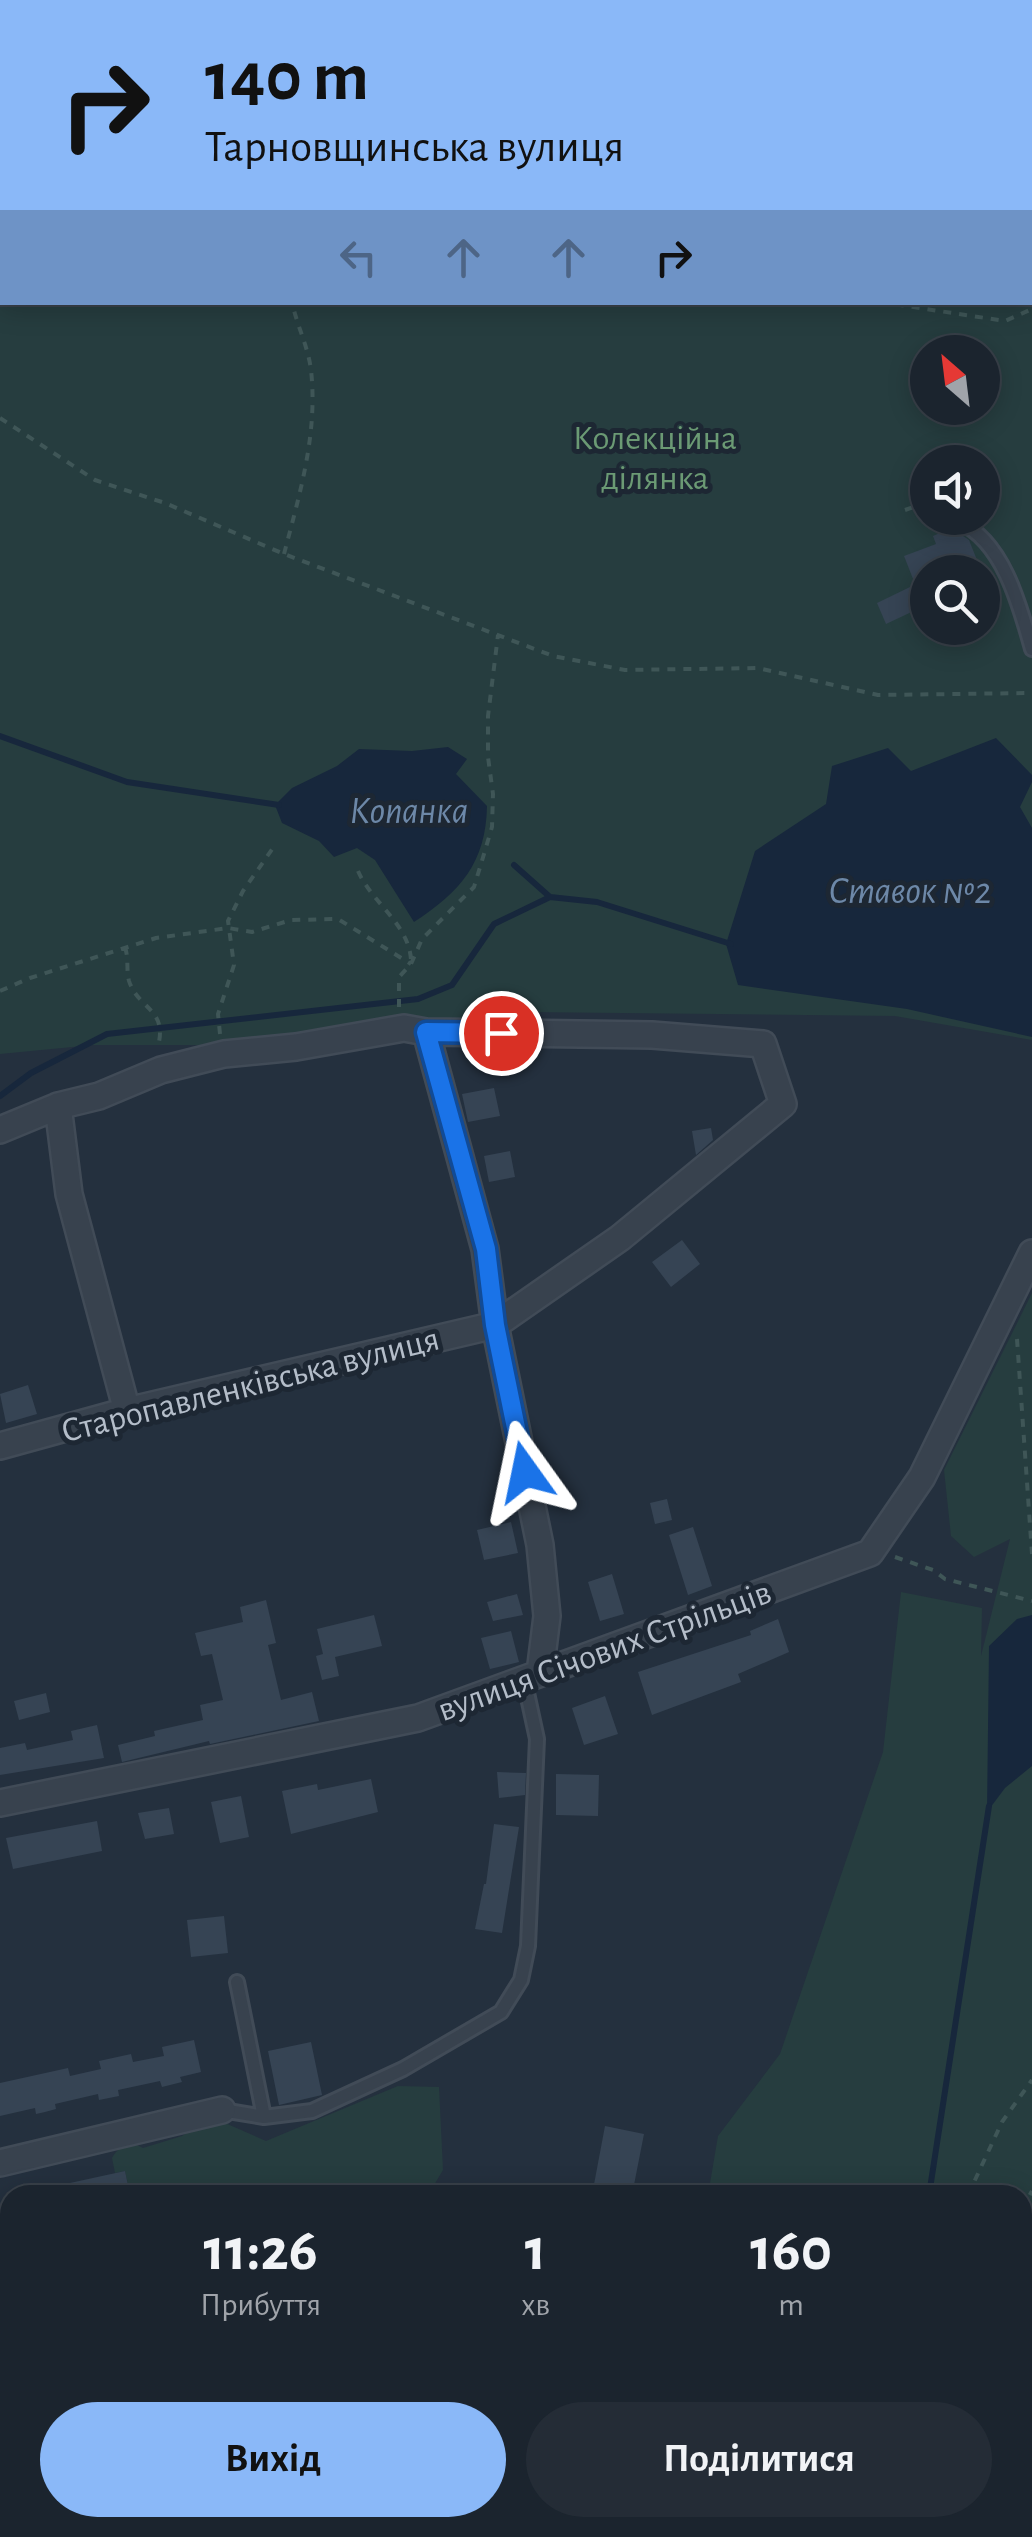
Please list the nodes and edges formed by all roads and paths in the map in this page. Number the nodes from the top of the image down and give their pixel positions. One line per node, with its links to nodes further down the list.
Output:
1 (293, 305): 8 (path)
2 (900, 305): 3 (path)
3 (1032, 308)
4 (0, 418): 8 (path)
5 (910, 508): 6 (path)
6 (905, 510)
7 (979, 535): 10 (lane)
8 (284, 554): 9 (path)
9 (498, 636): 11 (path); 16 (path)
10 (1032, 648)
11 (1032, 694)
12 (273, 848): 14 (path)
13 (358, 872): 16 (path)
14 (228, 928): 15 (path); 16 (path); 19 (path)
15 (125, 948): 17 (path); 20 (path)
16 (412, 964): 18 (path)
17 (0, 991)
18 (398, 1005)
19 (218, 1028)
20 (162, 1032)
21 (426, 1032): 22 (street); 25 (street); 25 (street, Старопавленківська вулиця)
22 (58, 1106): 23 (street); 27 (street)
23 (0, 1130)
24 (1032, 1253): 29 (street)
25 (495, 1325): 27 (street, Старопавленківська вулиця); 32 (street)
26 (1016, 1327): 30 (path)
27 (128, 1412): 28 (street, Старопавленківська вулиця)
28 (0, 1446)
29 (870, 1553): 31 (path); 32 (street, вулиця Січових Стрільців)
30 (1032, 1554)
31 (1032, 1601)
32 (532, 1676): 33 (street, вулиця Січових Стрільців); 37 (lane)
33 (0, 1802)
34 (237, 1982): 37 (lane)
35 (1032, 2080): 39 (path)
36 (222, 2110): 37 (lane); 38 (street)
37 (264, 2117)
38 (0, 2163)
39 (973, 2185)

